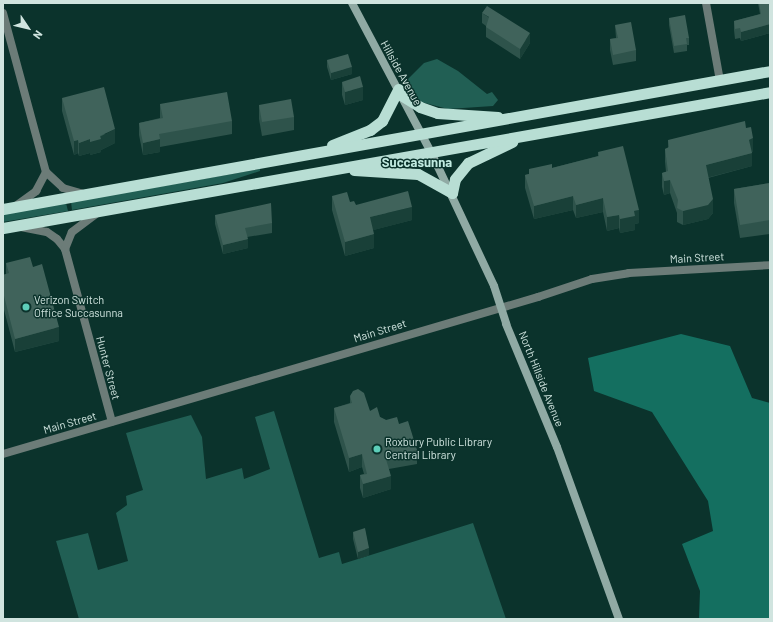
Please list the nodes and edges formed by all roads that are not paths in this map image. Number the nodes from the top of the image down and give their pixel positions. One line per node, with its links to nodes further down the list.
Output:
1 (352, 3): 6 (main road, Hillside Avenue)
2 (706, 3): 5 (street)
3 (3, 13): 14 (street)
4 (770, 72): 5 (highway)
5 (720, 80): 8 (highway)
6 (399, 92): 8 (highway); 9 (main road, Hillside Avenue); 12 (highway)
7 (770, 92): 10 (highway)
8 (509, 119): 9 (highway)
9 (422, 135): 11 (main road, Hillside Avenue); 12 (highway)
10 (526, 136): 11 (highway); 15 (highway)
11 (431, 152): 13 (highway); 15 (main road, North Hillside Avenue)
12 (308, 154): 16 (highway)
13 (330, 170): 15 (highway); 19 (highway)
14 (46, 172): 16 (street); 17 (street)
15 (452, 193): 24 (main road, North Hillside Avenue)
16 (85, 194): 17 (highway)
17 (14, 207): 18 (highway)
18 (3, 209)
19 (102, 211): 20 (highway); 22 (street)
20 (14, 226): 21 (highway); 22 (street, Hunter Street)
21 (3, 228)
22 (65, 249): 25 (street, Hunter Street)
23 (770, 264): 24 (street, Main Street)
24 (501, 308): 25 (street, Main Street); 27 (main road, North Hillside Avenue)
25 (112, 422): 26 (street, Main Street)
26 (3, 454)
27 (619, 619)

